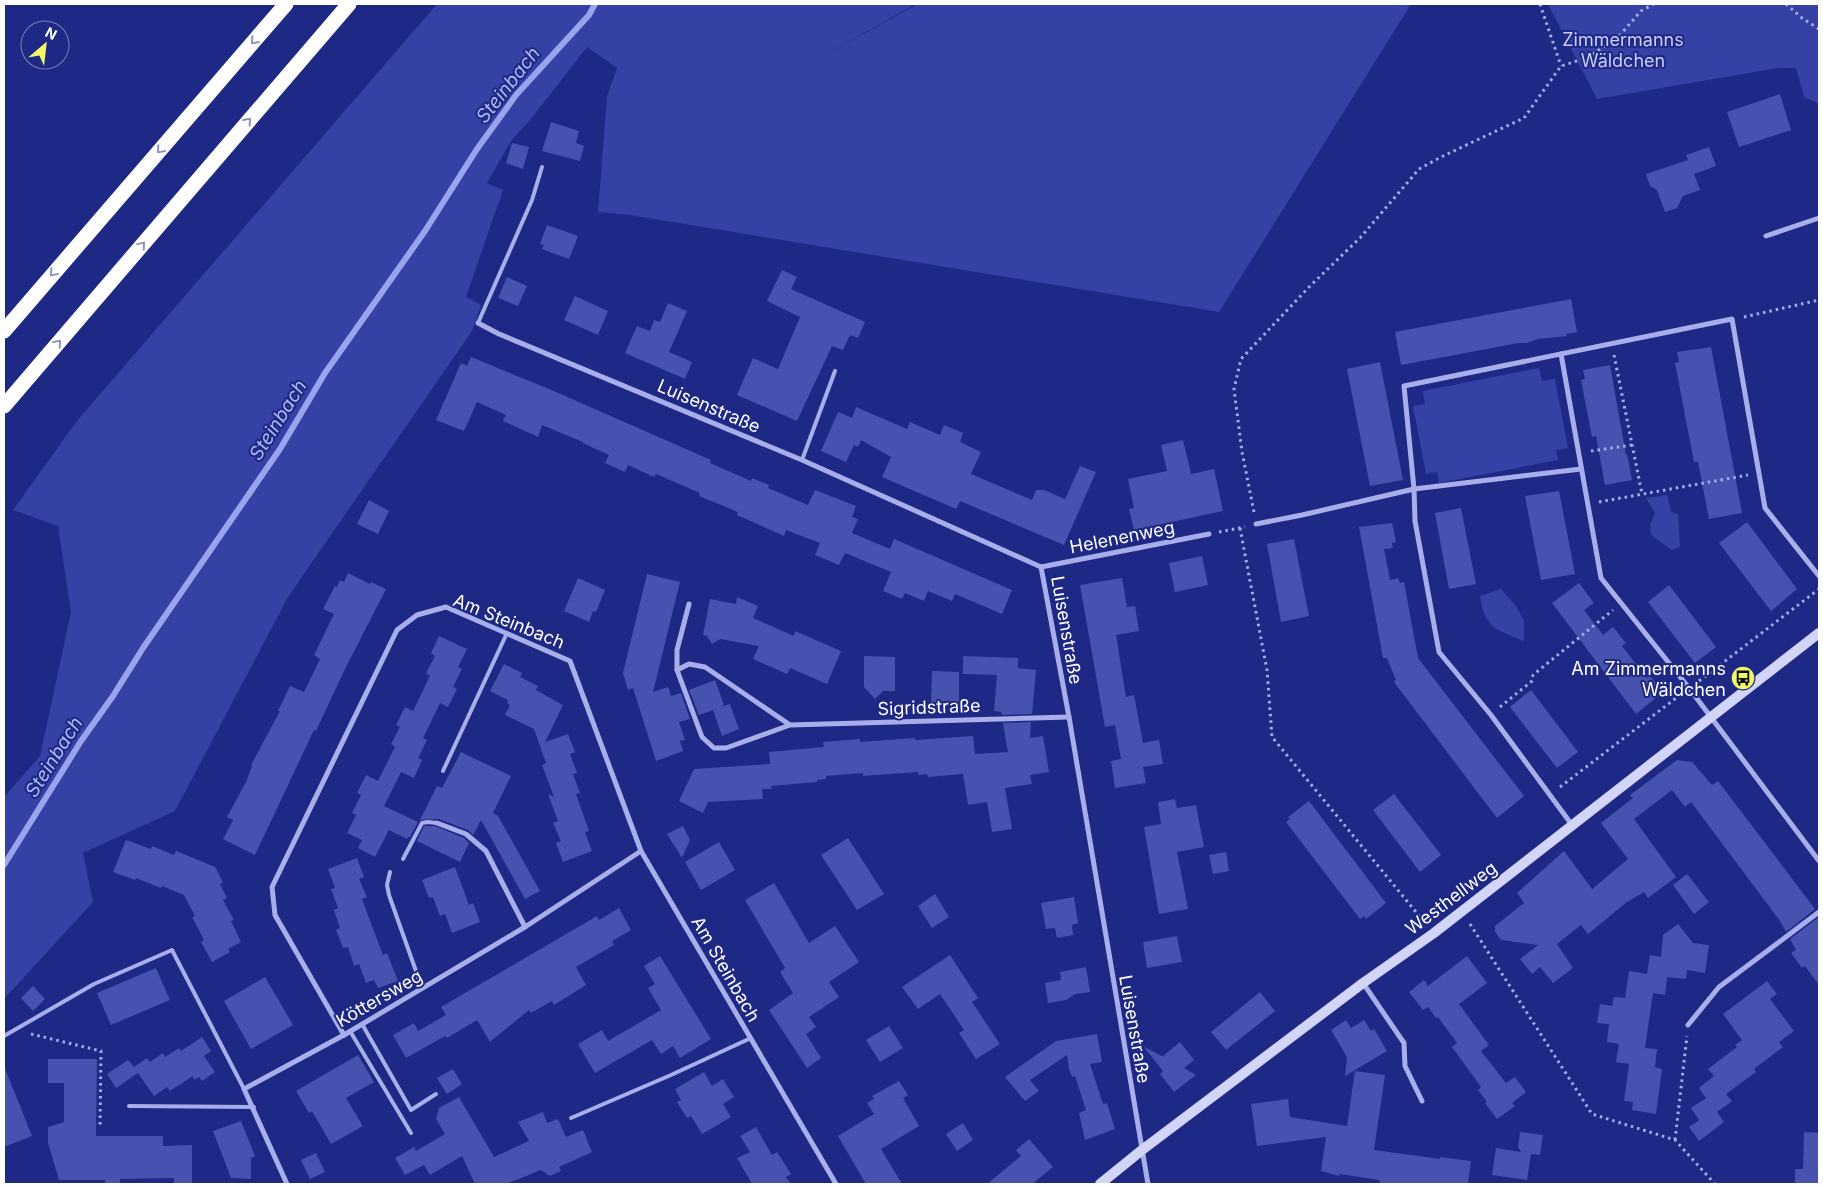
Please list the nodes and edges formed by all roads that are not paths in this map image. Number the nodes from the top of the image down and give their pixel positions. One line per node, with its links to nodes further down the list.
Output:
1 (286, 4): 7 (highway, one-way to 7)
2 (349, 4): 10 (highway, one-way to 2)
3 (542, 167): 6 (lane)
4 (1819, 218): 5 (street)
5 (1766, 236)
6 (478, 323): 11 (street, Luisenstraße)
7 (4, 331)
8 (1561, 354): 12 (street); 13 (street); 17 (street)
9 (835, 371): 11 (lane)
10 (4, 406)
11 (802, 460): 16 (street, Luisenstraße)
12 (1581, 469): 13 (street); 23 (street)
13 (1414, 489): 14 (street); 27 (street)
14 (1256, 524)
15 (1209, 534): 16 (street, Helenenweg)
16 (1041, 567): 22 (street, Luisenstraße)
17 (1819, 576)
18 (689, 604): 21 (street, Sigridstraße)
19 (507, 633): 25 (lane); 28 (street, Am Steinbach); 39 (street, Am Steinbach)
20 (1819, 633): 23 (street, Westhellweg)
21 (678, 670): 24 (street); 24 (street, Sigridstraße)
22 (1069, 717): 24 (street, Sigridstraße); 49 (street, Luisenstraße)
23 (1711, 718): 27 (street, Westhellweg); 30 (street)
24 (790, 725)
25 (444, 771)
26 (437, 823): 29 (lane); 33 (street)
27 (1572, 826): 34 (street, Westhellweg)
28 (641, 851): 33 (street, Köttersweg); 41 (street, Am Steinbach)
29 (403, 859)
30 (1819, 861)
31 (390, 872): 35 (lane)
32 (1819, 912): 37 (street)
33 (526, 927): 35 (street, Köttersweg)
34 (1363, 983): 44 (street); 49 (street, Westhellweg)
35 (422, 988): 36 (street, Köttersweg)
36 (362, 1024): 38 (street, Köttersweg); 43 (lane)
37 (1688, 1025)
38 (350, 1031): 39 (street, Köttersweg); 48 (lane)
39 (344, 1035): 42 (street, Köttersweg)
40 (4, 1036): 42 (lane)
41 (751, 1038): 47 (lane); 51 (street, Am Steinbach)
42 (244, 1089): 46 (street)
43 (436, 1094)
44 (1422, 1101)
45 (129, 1106): 46 (lane)
46 (254, 1107): 50 (street)
47 (571, 1118)
48 (411, 1133)
49 (1142, 1150): 52 (street, Westhellweg); 53 (street, Luisenstraße)
50 (287, 1184)
51 (836, 1184)
52 (1100, 1184)
53 (1148, 1184)

